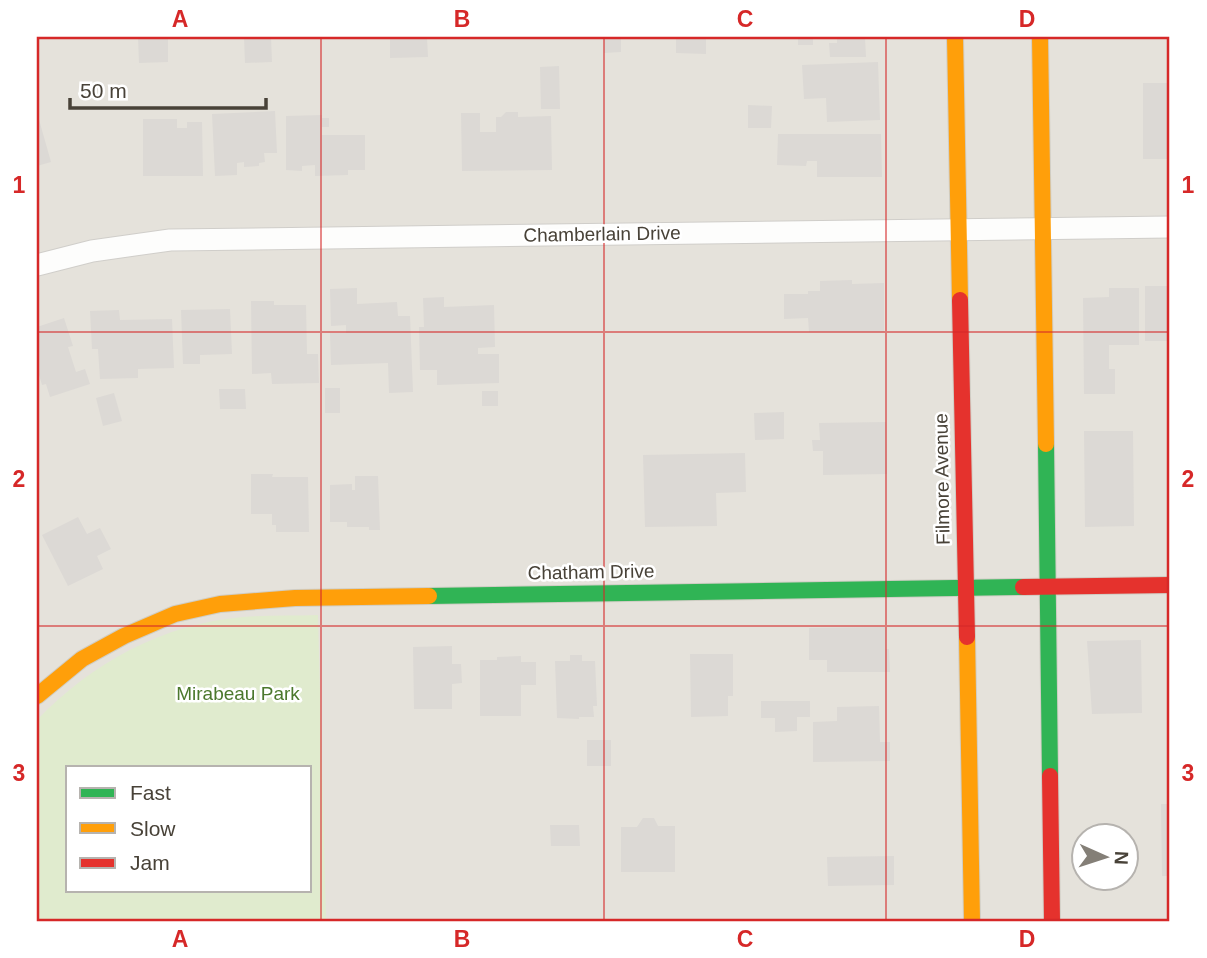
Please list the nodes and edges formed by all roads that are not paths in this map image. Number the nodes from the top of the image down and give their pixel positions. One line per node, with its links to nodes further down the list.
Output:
1 (955, 37): 4 (street, Filmore Avenue)
2 (1041, 37): 5 (street)
3 (1170, 227): 5 (street, Chamberlain Drive)
4 (958, 229): 5 (street, Chamberlain Drive); 6 (street, Chamberlain Drive); 8 (street, Filmore Avenue)
5 (1043, 229): 9 (street)
6 (37, 265)
7 (1170, 585): 9 (street, Chatham Drive)
8 (965, 588): 9 (street, Chatham Drive); 10 (street, Chatham Drive); 11 (street, Filmore Avenue)
9 (1048, 588): 12 (street)
10 (37, 696)
11 (972, 921)
12 (1052, 921)

